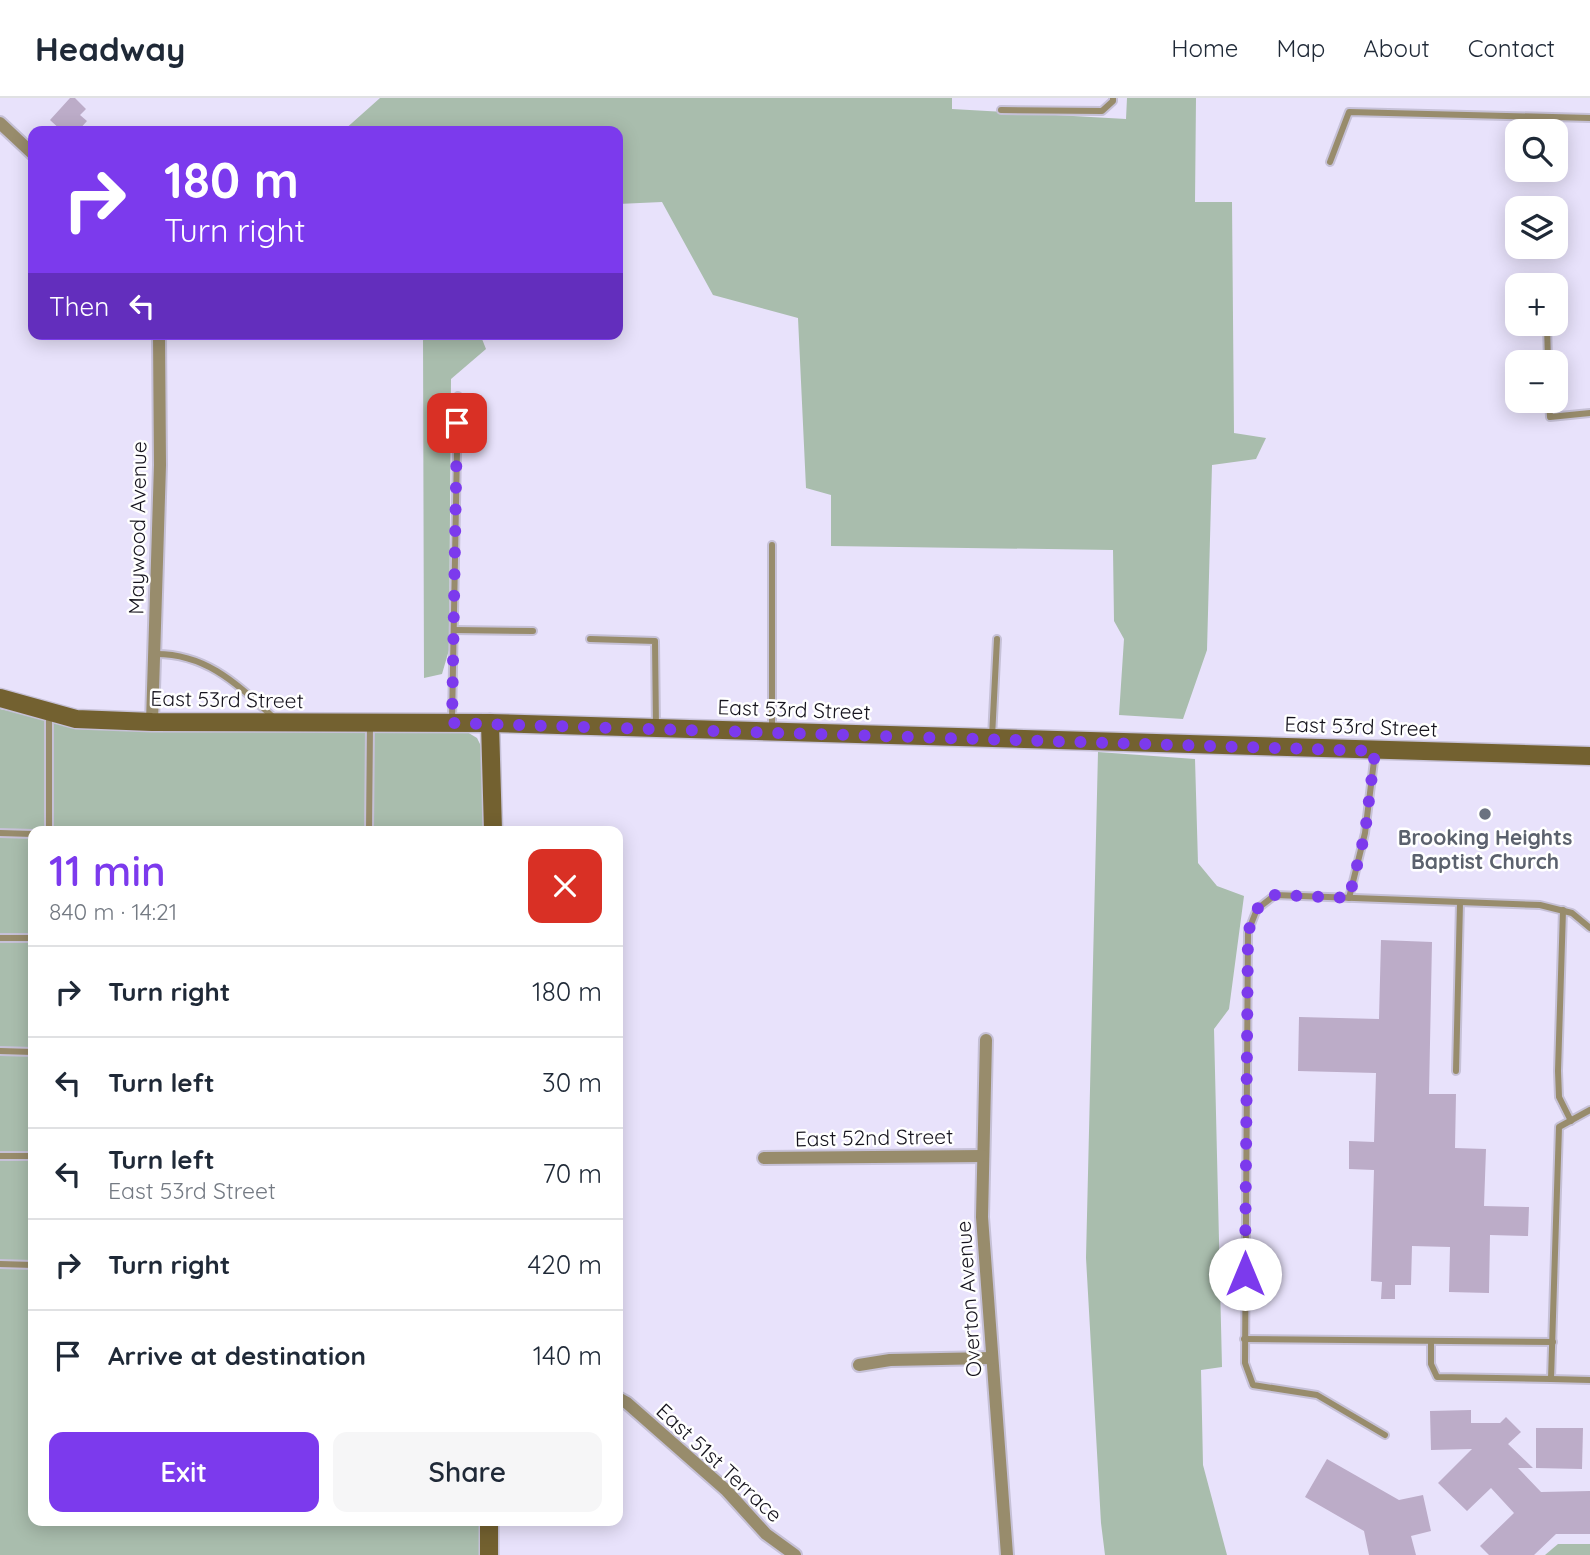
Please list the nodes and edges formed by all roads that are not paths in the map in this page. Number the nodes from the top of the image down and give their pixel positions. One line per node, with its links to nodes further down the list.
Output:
1 (1114, 98): 2 (lane)
2 (1001, 110)
3 (1590, 118): 6 (lane)
4 (0, 123): 5 (street)
5 (28, 149)
6 (1330, 162)
7 (159, 340): 16 (street, Maywood Avenue)
8 (458, 396): 12 (lane)
9 (1550, 413): 10 (lane)
10 (1590, 413)
11 (772, 545): 25 (lane)
12 (454, 630): 13 (lane); 21 (lane)
13 (534, 631)
14 (590, 639): 24 (lane)
15 (996, 639): 26 (lane)
16 (154, 654): 19 (street, Maywood Avenue); 20 (lane)
17 (0, 698): 18 (street, East 53rd Street)
18 (49, 711): 19 (street, East 53rd Street); 29 (lane)
19 (152, 722): 20 (street, East 53rd Street)
20 (280, 723): 23 (street, East 53rd Street)
21 (452, 723): 22 (street, East 53rd Street); 23 (street, East 53rd Street)
22 (490, 723): 24 (street, East 53rd Street); 31 (street)
23 (370, 724): 30 (lane)
24 (656, 728): 25 (street, East 53rd Street)
25 (772, 732): 26 (street, East 53rd Street)
26 (992, 739): 27 (street, East 53rd Street)
27 (1375, 751): 28 (street, East 53rd Street); 34 (lane)
28 (1590, 757)
29 (49, 826)
30 (369, 826)
31 (493, 826)
32 (0, 833): 33 (lane)
33 (28, 834)
34 (1349, 898): 35 (lane); 52 (lane)
35 (1460, 903): 36 (lane); 43 (lane)
36 (1563, 910): 37 (lane); 45 (lane)
37 (1590, 928)
38 (0, 938): 39 (lane)
39 (28, 938)
40 (986, 1040): 48 (street, Overton Avenue)
41 (0, 1051): 42 (lane)
42 (28, 1052)
43 (1456, 1071)
44 (1590, 1110): 45 (lane)
45 (1571, 1121): 54 (lane)
46 (0, 1156): 47 (lane)
47 (28, 1156)
48 (983, 1156): 49 (street, East 52nd Street); 55 (street, Overton Avenue)
49 (764, 1158)
50 (0, 1264): 51 (lane)
51 (28, 1265)
52 (1244, 1339): 53 (lane); 60 (lane)
53 (1431, 1341): 54 (lane); 57 (lane)
54 (1553, 1342): 57 (lane)
55 (992, 1357): 56 (street); 64 (street, Overton Avenue)
56 (859, 1365)
57 (1551, 1379): 58 (lane)
58 (1590, 1380)
59 (623, 1401): 63 (street, East 51st Terrace)
60 (1385, 1435)
61 (489, 1526): 62 (street)
62 (489, 1555)
63 (795, 1555)
64 (1007, 1555)

